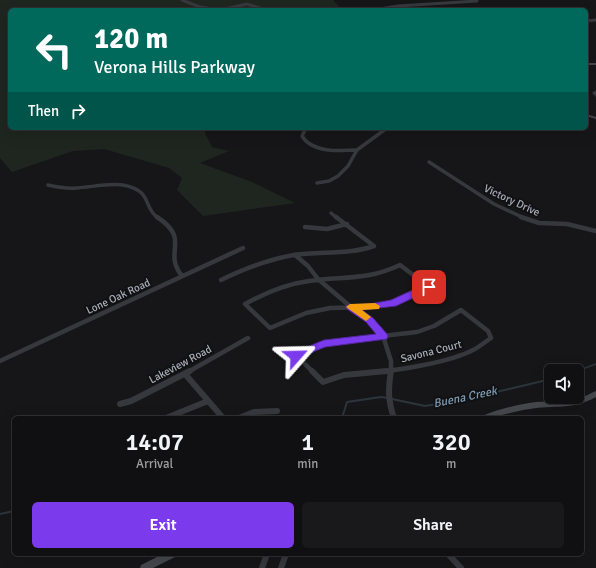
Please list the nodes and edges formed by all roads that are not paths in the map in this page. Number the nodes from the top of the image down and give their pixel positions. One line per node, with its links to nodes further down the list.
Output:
1 (182, 0): 4 (street)
2 (477, 1): 3 (street)
3 (398, 6): 7 (street); 8 (street)
4 (205, 8)
5 (229, 8): 6 (street)
6 (263, 8)
7 (386, 8)
8 (401, 8)
9 (596, 115): 10 (street)
10 (596, 118)
11 (305, 130): 13 (street)
12 (384, 130): 13 (street)
13 (358, 150): 15 (street)
14 (429, 162): 20 (street, Victory Drive)
15 (317, 183)
16 (48, 185): 23 (street)
17 (331, 212): 18 (street)
18 (347, 224): 19 (street); 22 (street)
19 (306, 227)
20 (596, 231)
21 (243, 248): 23 (street, Lone Oak Road)
22 (295, 255): 24 (street); 25 (street)
23 (182, 276): 29 (street, Lone Oak Road)
24 (318, 279): 26 (street); 26 (street); 26 (street)
25 (221, 280)
26 (350, 307): 27 (street)
27 (383, 336): 30 (street); 30 (street); 30 (street, Savona Court)
28 (248, 338): 31 (street, Lakeview Road)
29 (0, 360)
30 (392, 370): 39 (street)
31 (185, 374): 33 (street); 34 (street, Lakeview Road)
32 (596, 394): 40 (main road)
33 (208, 401): 36 (street); 37 (street)
34 (120, 404)
35 (277, 411): 38 (street)
36 (171, 416)
37 (221, 416)
38 (243, 416)
39 (393, 416)
40 (492, 416)
41 (168, 556): 45 (main road)
42 (266, 556): 46 (street)
43 (285, 556): 47 (street)
44 (450, 556): 48 (street)
45 (144, 568)
46 (262, 568)
47 (281, 568)
48 (461, 568)

